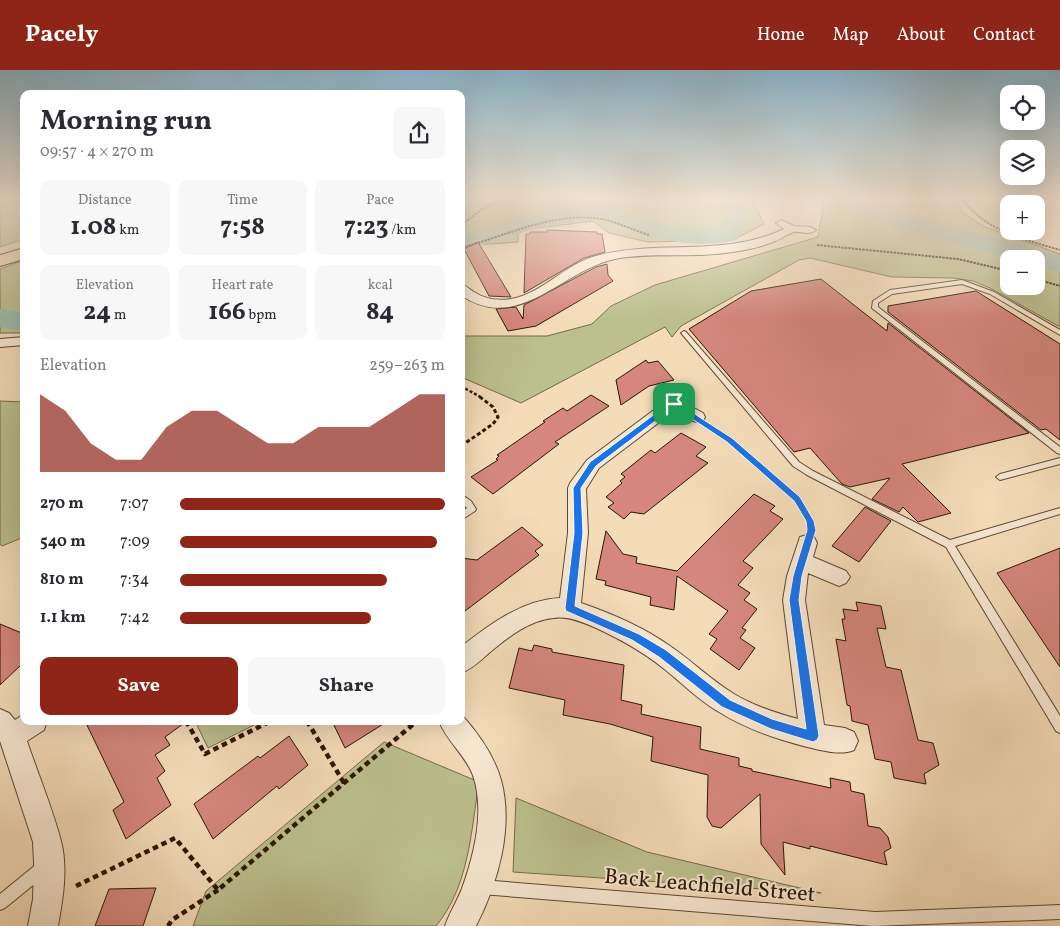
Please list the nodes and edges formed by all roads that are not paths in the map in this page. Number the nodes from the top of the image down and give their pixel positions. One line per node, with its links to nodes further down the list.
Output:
1 (776, 238): 6 (street)
2 (20, 247): 3 (highway)
3 (0, 254)
4 (20, 254): 5 (highway)
5 (0, 261)
6 (465, 291)
7 (684, 333): 18 (lane)
8 (1060, 333): 12 (lane)
9 (20, 341): 10 (street)
10 (0, 343)
11 (697, 417): 21 (street)
12 (1060, 451)
13 (1060, 461): 14 (lane)
14 (1000, 477)
15 (465, 500): 17 (lane)
16 (1060, 511): 18 (lane)
17 (465, 515)
18 (949, 544): 25 (lane)
19 (804, 552): 20 (street); 27 (street)
20 (840, 577)
21 (570, 608): 22 (street); 27 (street)
22 (465, 659)
23 (20, 725): 26 (street)
24 (455, 725): 30 (street)
25 (1060, 727)
26 (6, 729): 29 (street)
27 (813, 736): 28 (street)
28 (845, 741)
29 (49, 863): 31 (lane); 33 (street)
30 (478, 887): 32 (lane, Back Leachfield Street); 34 (street)
31 (0, 903)
32 (1060, 912)
33 (43, 926)
34 (460, 926)

